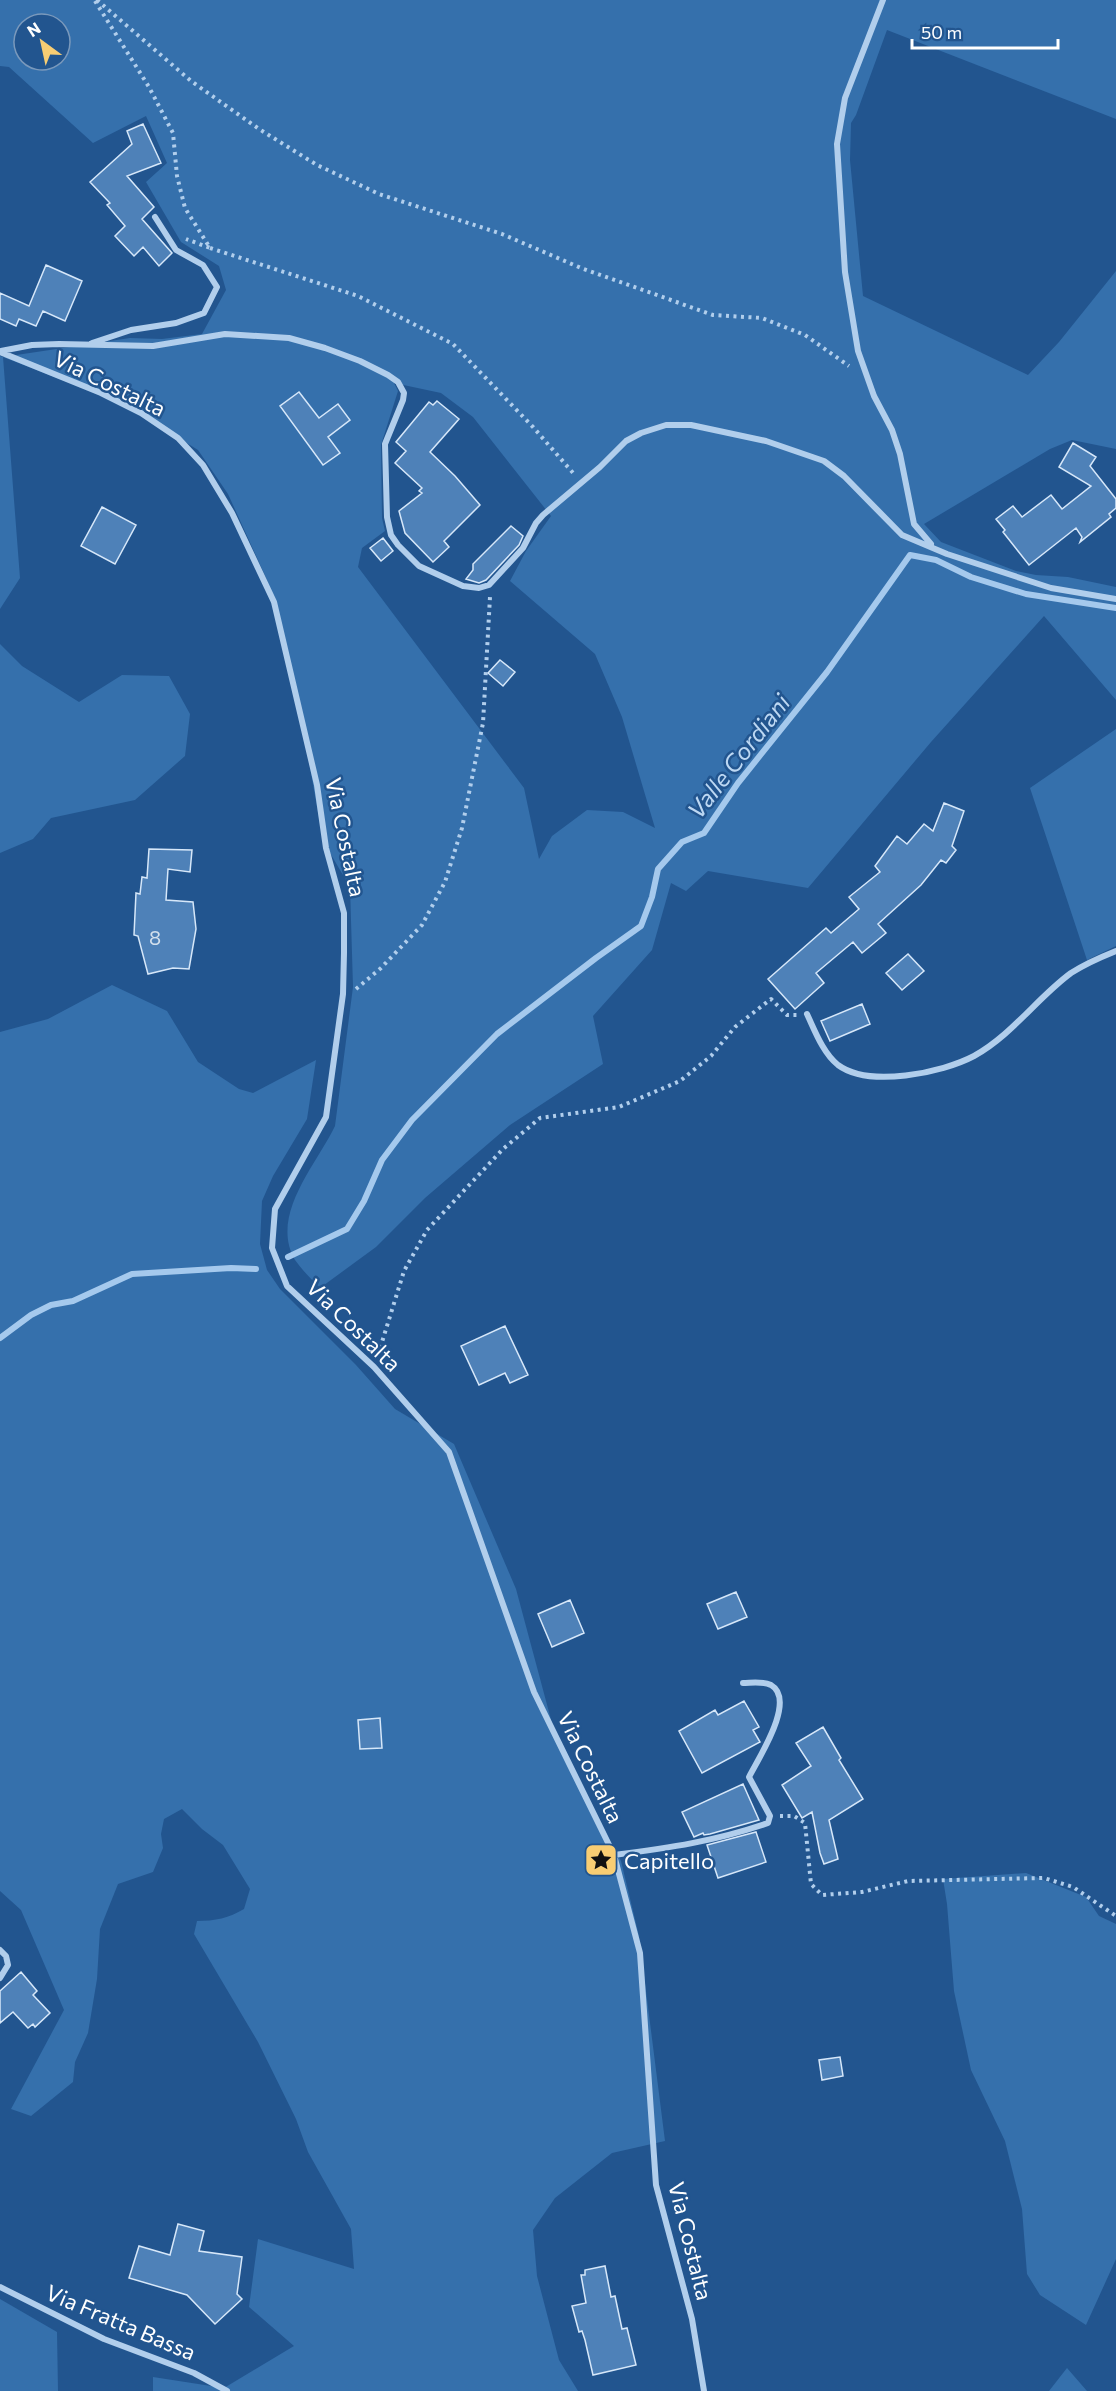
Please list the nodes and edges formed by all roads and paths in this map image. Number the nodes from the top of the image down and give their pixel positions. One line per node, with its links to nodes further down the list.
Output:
1 (96, 0): 5 (path); 8 (path)
2 (883, 0): 10 (street)
3 (155, 217): 4 (street)
4 (163, 232): 5 (path); 6 (street)
5 (210, 248): 9 (path)
6 (86, 345): 7 (street); 11 (street)
7 (0, 352): 14 (street, Via Costalta)
8 (853, 371)
9 (582, 482): 10 (street); 11 (street)
10 (932, 546): 12 (street)
11 (489, 585): 14 (path)
12 (1116, 599)
13 (1116, 951): 15 (street)
14 (343, 994): 16 (street, Via Costalta)
15 (807, 1014): 16 (path)
16 (374, 1367): 19 (street, Via Costalta)
17 (743, 1683): 18 (street)
18 (771, 1816): 19 (street); 20 (path)
19 (614, 1855): 25 (street, Via Costalta)
20 (1116, 1916)
21 (0, 1950): 22 (street)
22 (0, 1978)
23 (0, 2287): 24 (street, Via Fratta Bassa)
24 (227, 2391)
25 (704, 2391)

